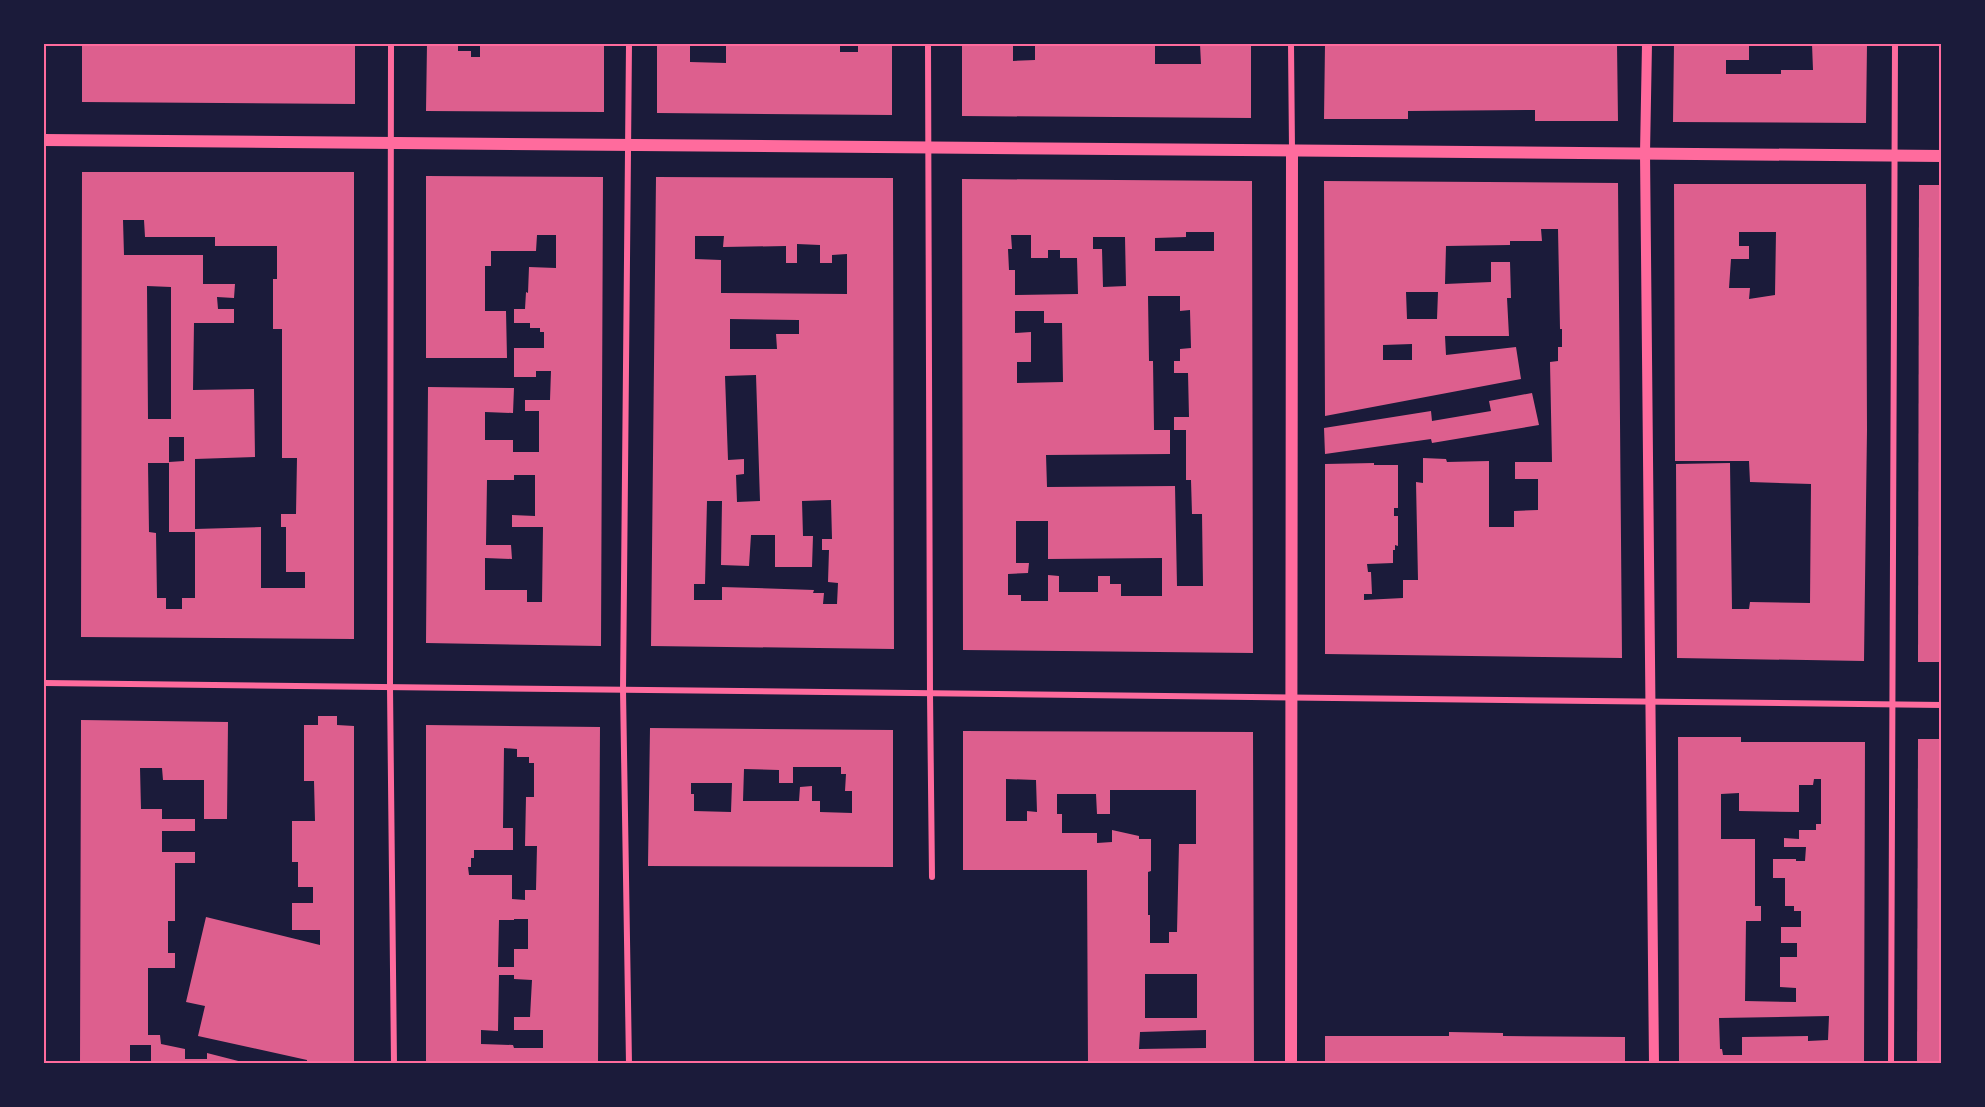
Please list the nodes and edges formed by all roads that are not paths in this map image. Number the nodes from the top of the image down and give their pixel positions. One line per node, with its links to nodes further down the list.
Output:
1 (391, 44): 8 (street)
2 (629, 44): 9 (street)
3 (928, 44): 10 (street)
4 (1291, 44): 11 (street)
5 (1647, 44): 12 (street)
6 (1895, 44): 13 (street)
7 (44, 140): 8 (main road)
8 (391, 143): 9 (main road); 16 (street)
9 (627, 144): 10 (main road); 17 (street)
10 (928, 147): 11 (main road); 18 (street)
11 (1292, 150): 12 (main road); 19 (main road)
12 (1645, 153): 13 (main road); 20 (street)
13 (1896, 156): 14 (main road); 21 (street)
14 (1941, 156)
15 (44, 683): 16 (street)
16 (390, 688): 17 (street); 24 (street)
17 (623, 690): 18 (street); 25 (street)
18 (930, 694): 19 (street); 23 (street)
19 (1291, 698): 20 (street); 26 (main road)
20 (1651, 702): 21 (street); 27 (street)
21 (1891, 705): 22 (street); 28 (street)
22 (1941, 705)
23 (932, 878)
24 (394, 1064)
25 (629, 1064)
26 (1291, 1064)
27 (1654, 1064)
28 (1891, 1064)

